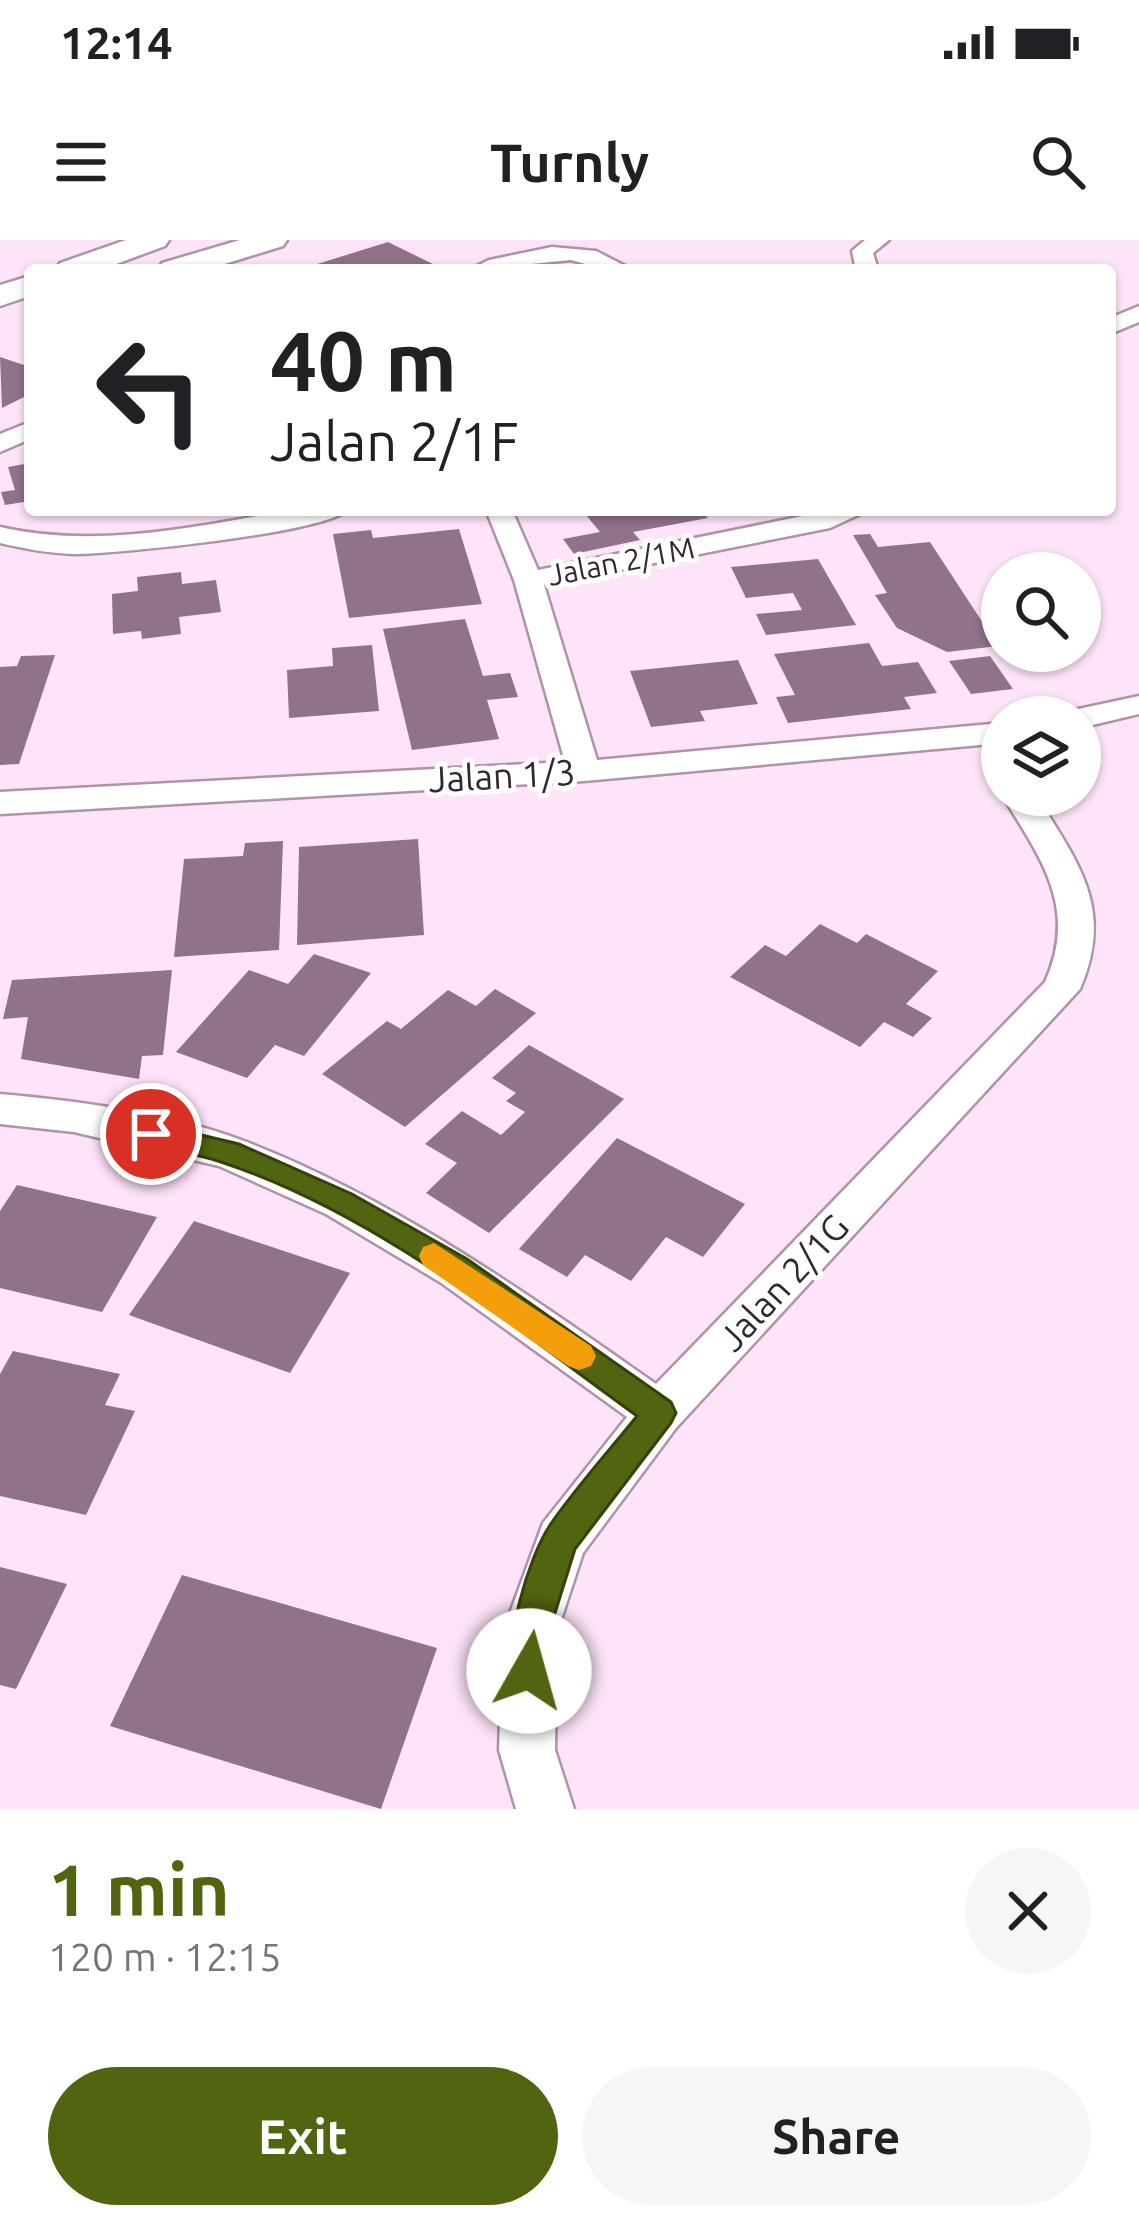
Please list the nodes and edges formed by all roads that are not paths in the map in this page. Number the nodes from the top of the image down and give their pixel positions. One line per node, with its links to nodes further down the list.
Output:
1 (154, 240): 4 (main road)
2 (272, 240): 5 (main road)
3 (879, 240): 8 (street)
4 (88, 264)
5 (193, 264)
6 (497, 264): 7 (street)
7 (612, 264)
8 (865, 264)
9 (300, 516): 12 (street)
10 (501, 516): 13 (street)
11 (832, 516): 13 (street, Jalan 2/1M)
12 (0, 535)
13 (528, 580): 17 (street)
14 (1139, 705): 15 (street)
15 (1101, 713)
16 (981, 746): 17 (street, Jalan 1/3)
17 (584, 771): 18 (street, Jalan 1/3)
18 (0, 803)
19 (1031, 816): 21 (street, Jalan 2/1G)
20 (0, 1109): 21 (street)
21 (659, 1413): 22 (street, Jalan 2/1G)
22 (544, 1809)

